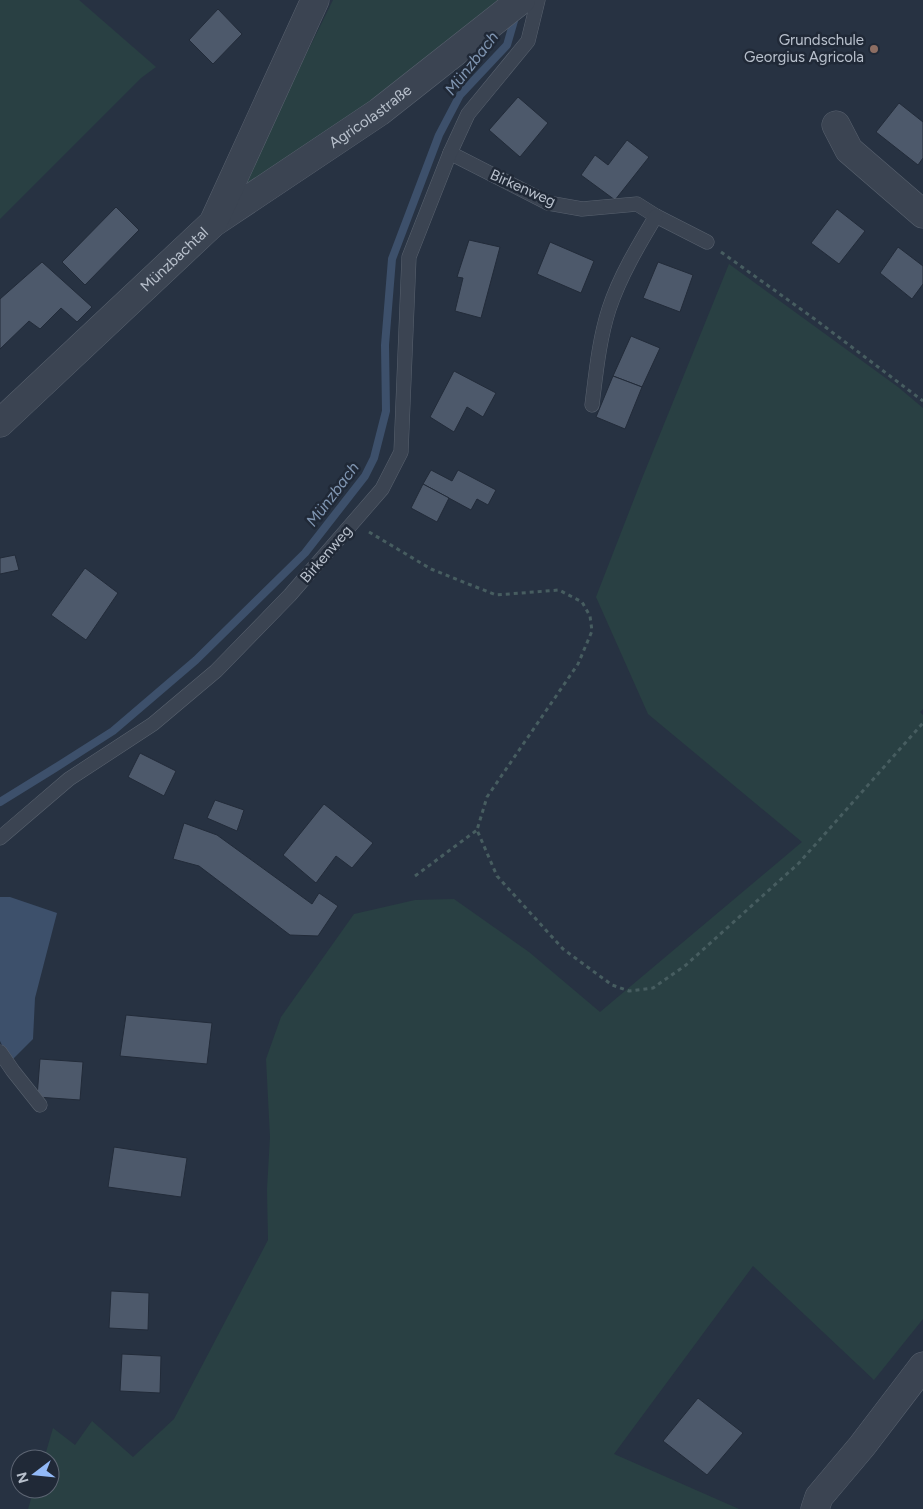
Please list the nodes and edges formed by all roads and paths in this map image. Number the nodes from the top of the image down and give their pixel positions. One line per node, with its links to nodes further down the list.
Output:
1 (315, 0): 8 (street, Münzbachtal)
2 (521, 0): 8 (street, Agricolastraße)
3 (538, 0): 5 (lane, Birkenweg)
4 (836, 125): 6 (street)
5 (450, 153): 7 (lane, Birkenweg); 13 (lane, Birkenweg)
6 (923, 214)
7 (656, 216): 9 (lane, Birkenweg); 11 (lane)
8 (213, 223): 12 (street, Münzbachtal)
9 (707, 242): 10 (path)
10 (923, 401)
11 (592, 405)
12 (0, 423)
13 (354, 522): 15 (path); 16 (lane, Birkenweg)
14 (923, 723): 15 (path)
15 (477, 830): 17 (path)
16 (0, 838)
17 (414, 876)
18 (0, 1052): 19 (lane)
19 (40, 1105)
20 (923, 1366): 21 (street)
21 (815, 1509)

